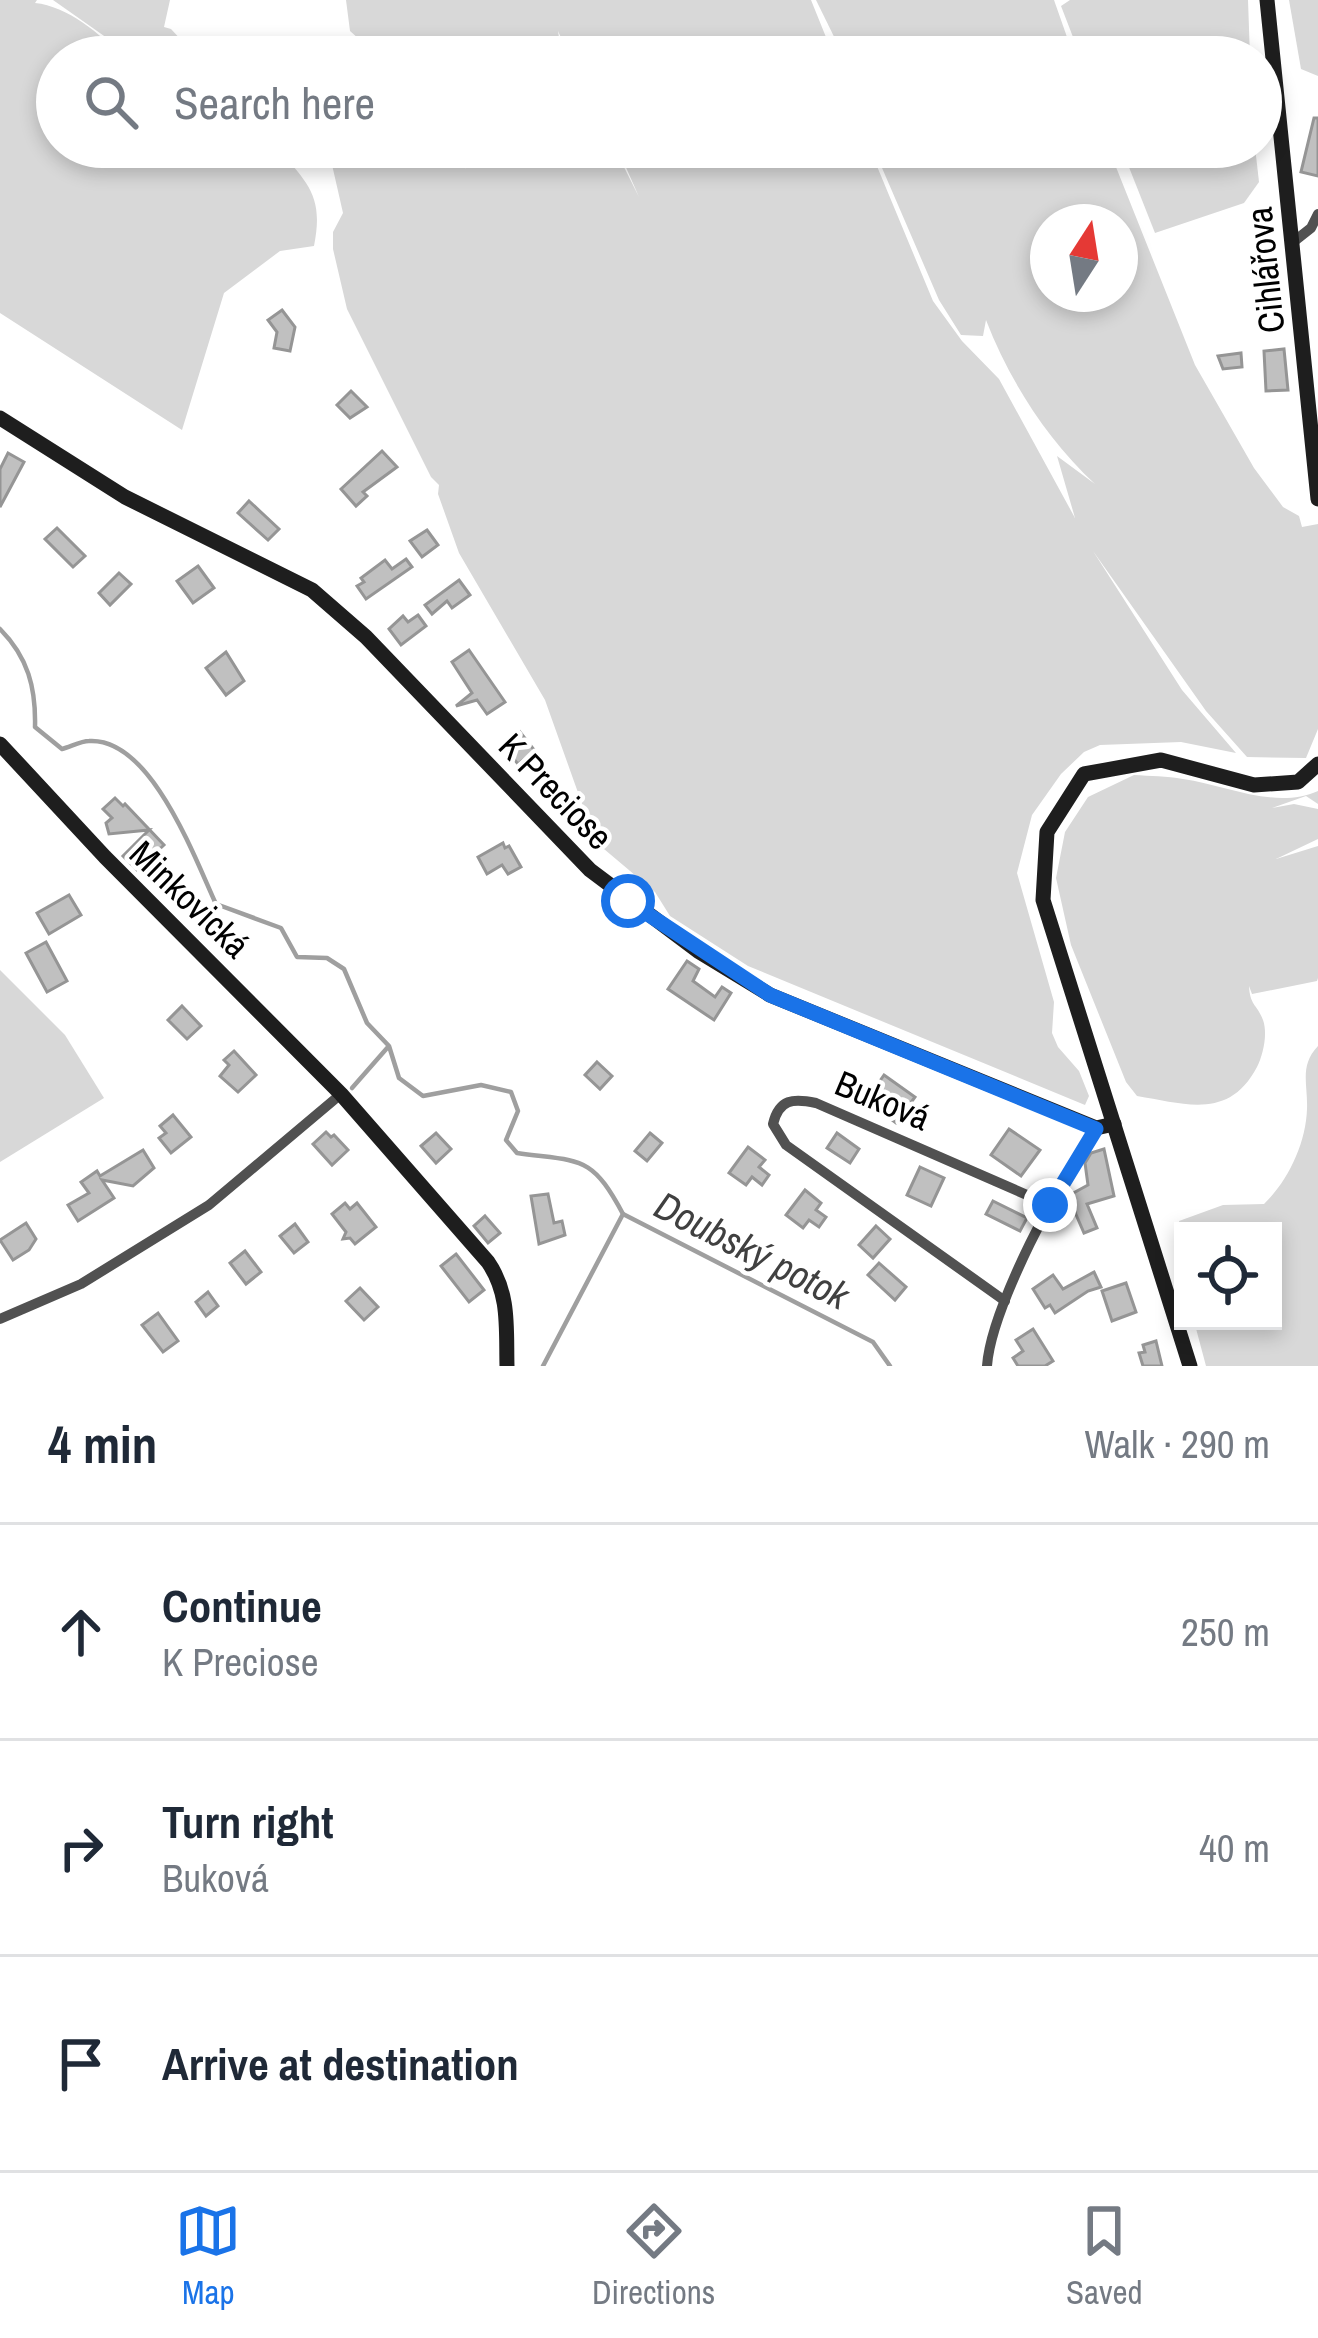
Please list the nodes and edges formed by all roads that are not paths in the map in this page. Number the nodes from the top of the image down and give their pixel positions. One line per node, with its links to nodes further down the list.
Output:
1 (1267, 0): 2 (street, Cihlářova)
2 (1271, 36)
3 (1282, 146): 5 (street, Cihlářova)
4 (1318, 214): 5 (street)
5 (1292, 243): 7 (street, Cihlářova)
6 (0, 418): 12 (street, K Preciose)
7 (1318, 499)
8 (0, 744): 10 (street, Minkovická)
9 (1318, 764): 11 (street)
10 (341, 1094): 15 (street); 16 (street, Minkovická)
11 (1114, 1124): 12 (street); 18 (street)
12 (1096, 1129): 13 (street)
13 (1050, 1205): 14 (street); 14 (street, Buková)
14 (1005, 1301): 17 (street)
15 (0, 1319)
16 (507, 1366)
17 (987, 1366)
18 (1190, 1366)

